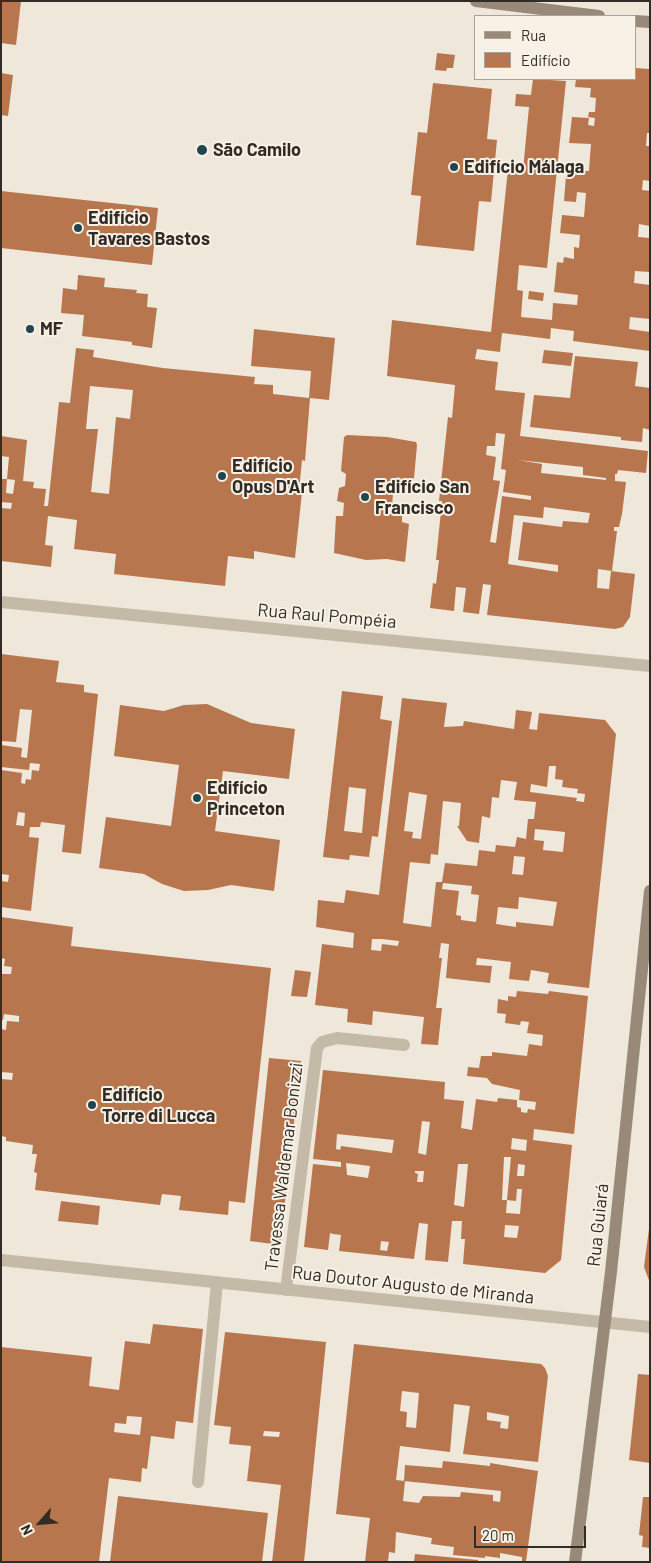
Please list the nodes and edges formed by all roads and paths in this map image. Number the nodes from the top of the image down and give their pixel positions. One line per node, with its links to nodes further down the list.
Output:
1 (476, 1): 2 (street)
2 (591, 15)
3 (636, 21): 4 (street)
4 (650, 22)
5 (1, 602): 6 (street, Rua Raul Pompéia)
6 (650, 666)
7 (650, 891): 12 (street, Rua Guiará)
8 (404, 1045): 11 (street, Travessa Waldemar Bonizzi)
9 (1, 1260): 10 (street, Rua Doutor Augusto de Miranda)
10 (217, 1283): 11 (street, Rua Doutor Augusto de Miranda); 14 (street)
11 (286, 1290): 12 (street, Rua Doutor Augusto de Miranda)
12 (604, 1322): 13 (street, Rua Doutor Augusto de Miranda); 15 (street, Rua Guiará)
13 (650, 1327)
14 (198, 1482)
15 (575, 1562)

